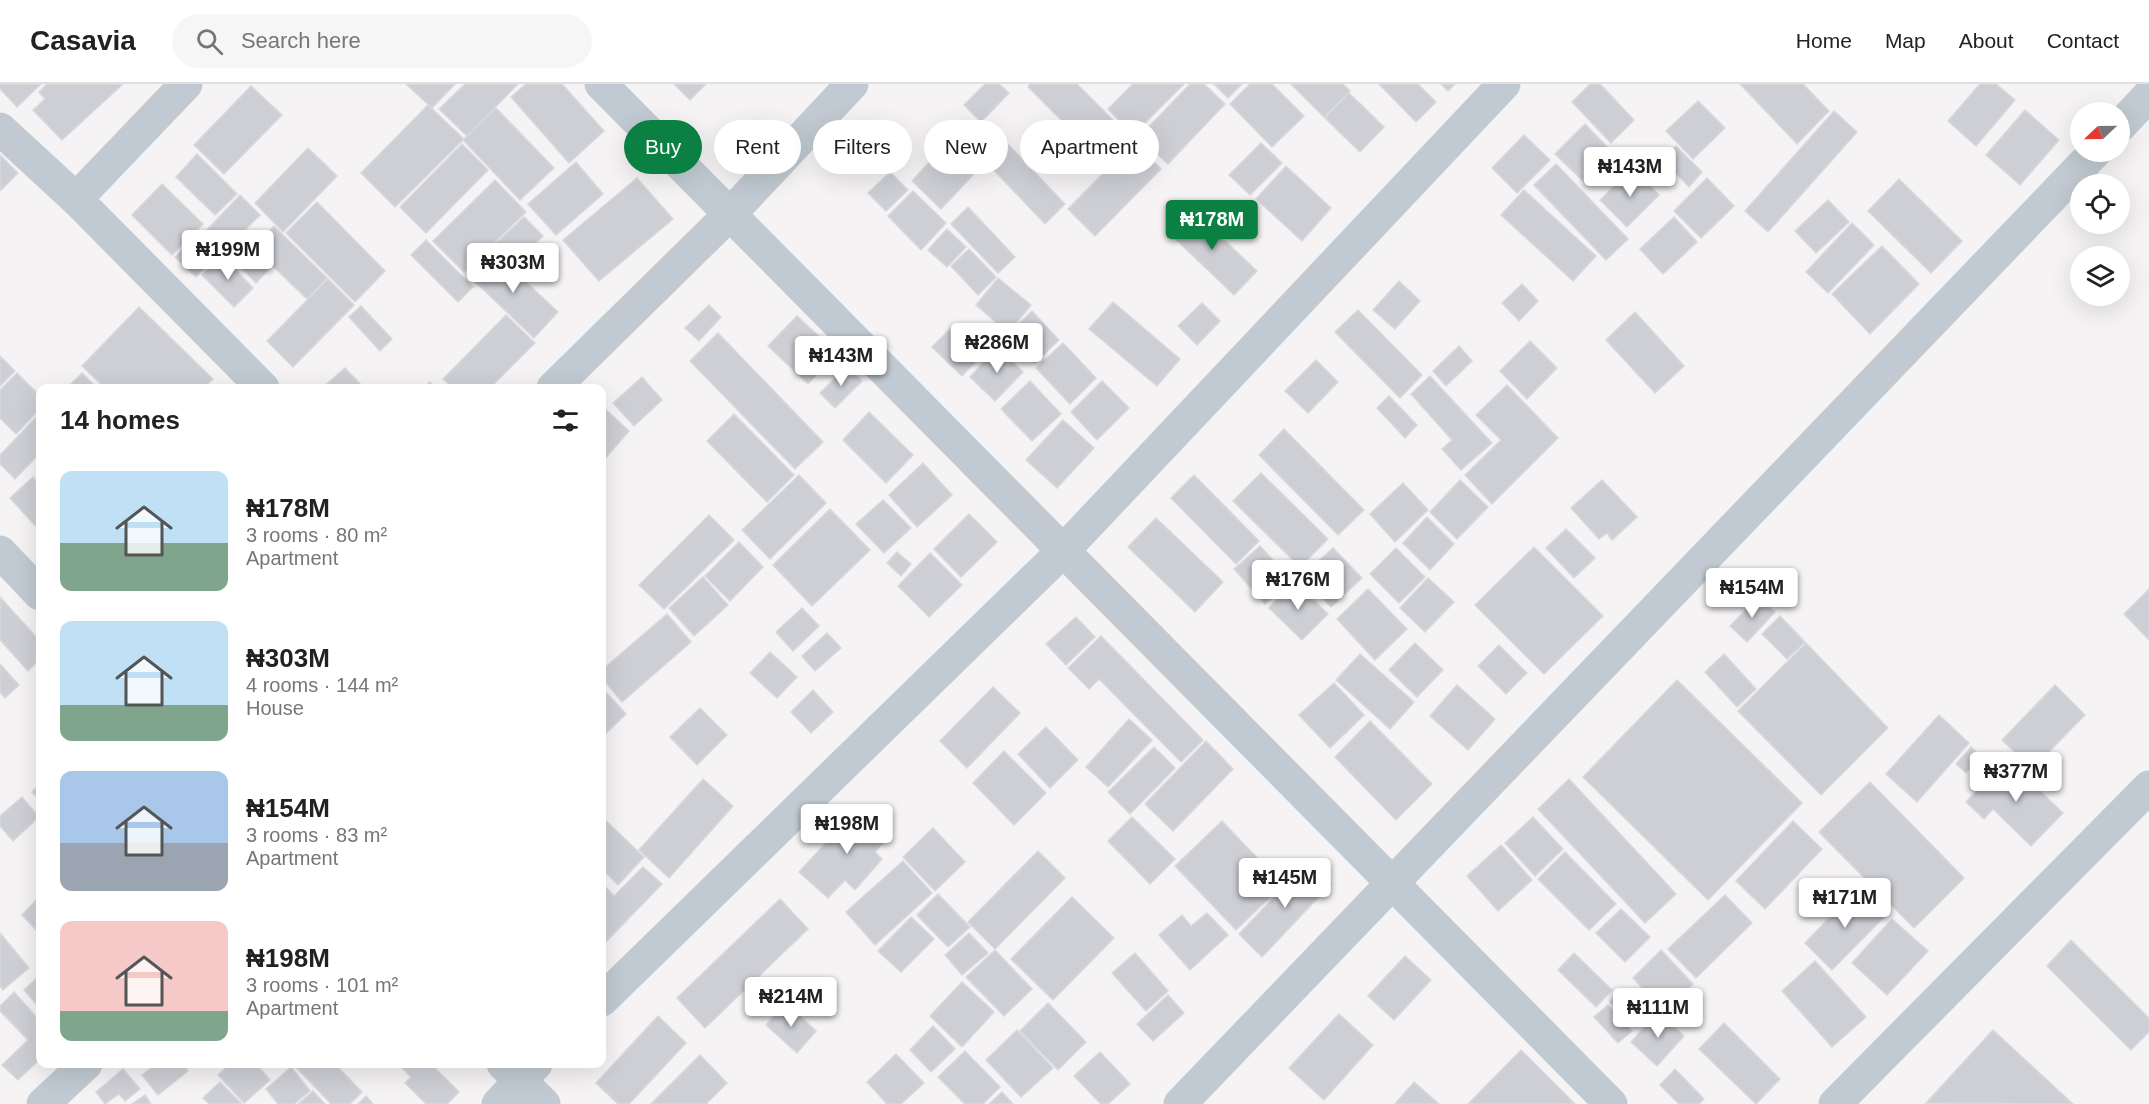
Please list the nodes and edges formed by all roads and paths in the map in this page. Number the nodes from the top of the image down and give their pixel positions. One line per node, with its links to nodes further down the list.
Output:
1 (186, 84): 9 (street)
2 (601, 84): 10 (street)
3 (852, 84): 10 (street)
4 (1504, 84): 13 (street)
5 (2149, 95): 6 (street)
6 (2130, 115)
7 (0, 129): 9 (street)
8 (2085, 162): 17 (street)
9 (76, 199): 11 (street)
10 (730, 214): 12 (street); 13 (street)
11 (259, 384)
12 (557, 384)
13 (1063, 551): 17 (street); 18 (street)
14 (0, 552): 15 (street)
15 (36, 590)
16 (2149, 787): 26 (street)
17 (1392, 883): 24 (street); 25 (street)
18 (606, 996)
19 (82, 1068): 21 (street)
20 (519, 1069): 22 (street); 23 (street)
21 (43, 1104)
22 (498, 1104)
23 (544, 1104)
24 (1180, 1104)
25 (1611, 1104)
26 (1835, 1104)

